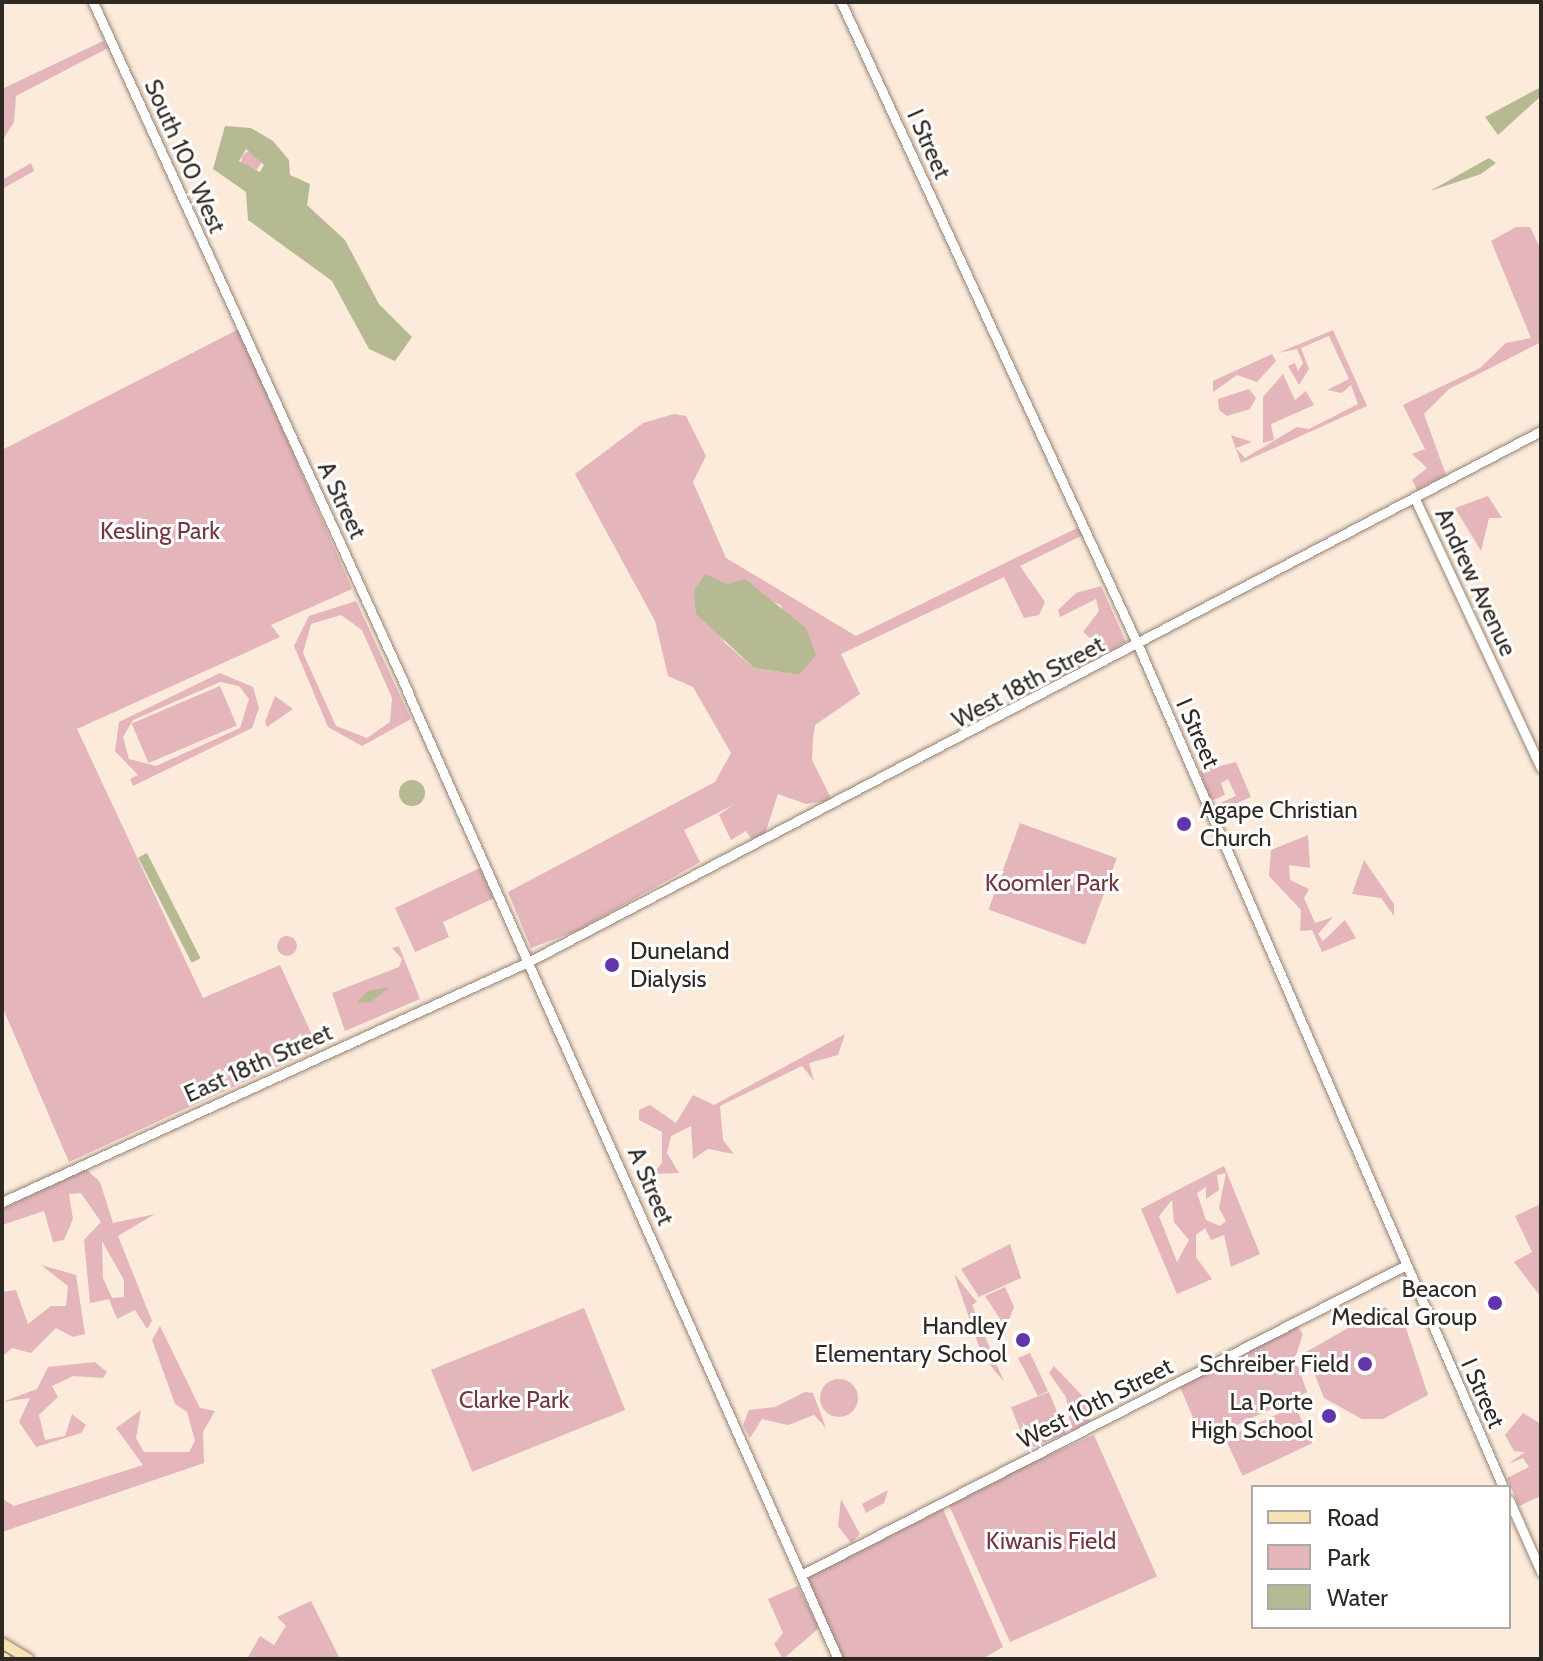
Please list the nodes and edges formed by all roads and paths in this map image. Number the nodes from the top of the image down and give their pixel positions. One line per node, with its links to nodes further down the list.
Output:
1 (93, 2): 3 (street, South 100 West)
2 (841, 2): 6 (street, I Street)
3 (240, 326): 8 (street, A Street)
4 (1541, 431): 5 (street, West 18th Street)
5 (1415, 499): 6 (street, West 18th Street); 7 (street, Andrew Avenue)
6 (1138, 646): 8 (street, West 18th Street); 10 (street, I Street)
7 (1541, 768)
8 (530, 961): 9 (street, East 18th Street); 14 (street, A Street)
9 (2, 1202)
10 (1406, 1265): 11 (street, I Street); 14 (street, West 10th Street)
11 (1502, 1485)
12 (1511, 1504): 13 (street)
13 (1541, 1572)
14 (801, 1575): 17 (street, A Street)
15 (2, 1643): 16 (main road)
16 (29, 1659)
17 (838, 1659)

